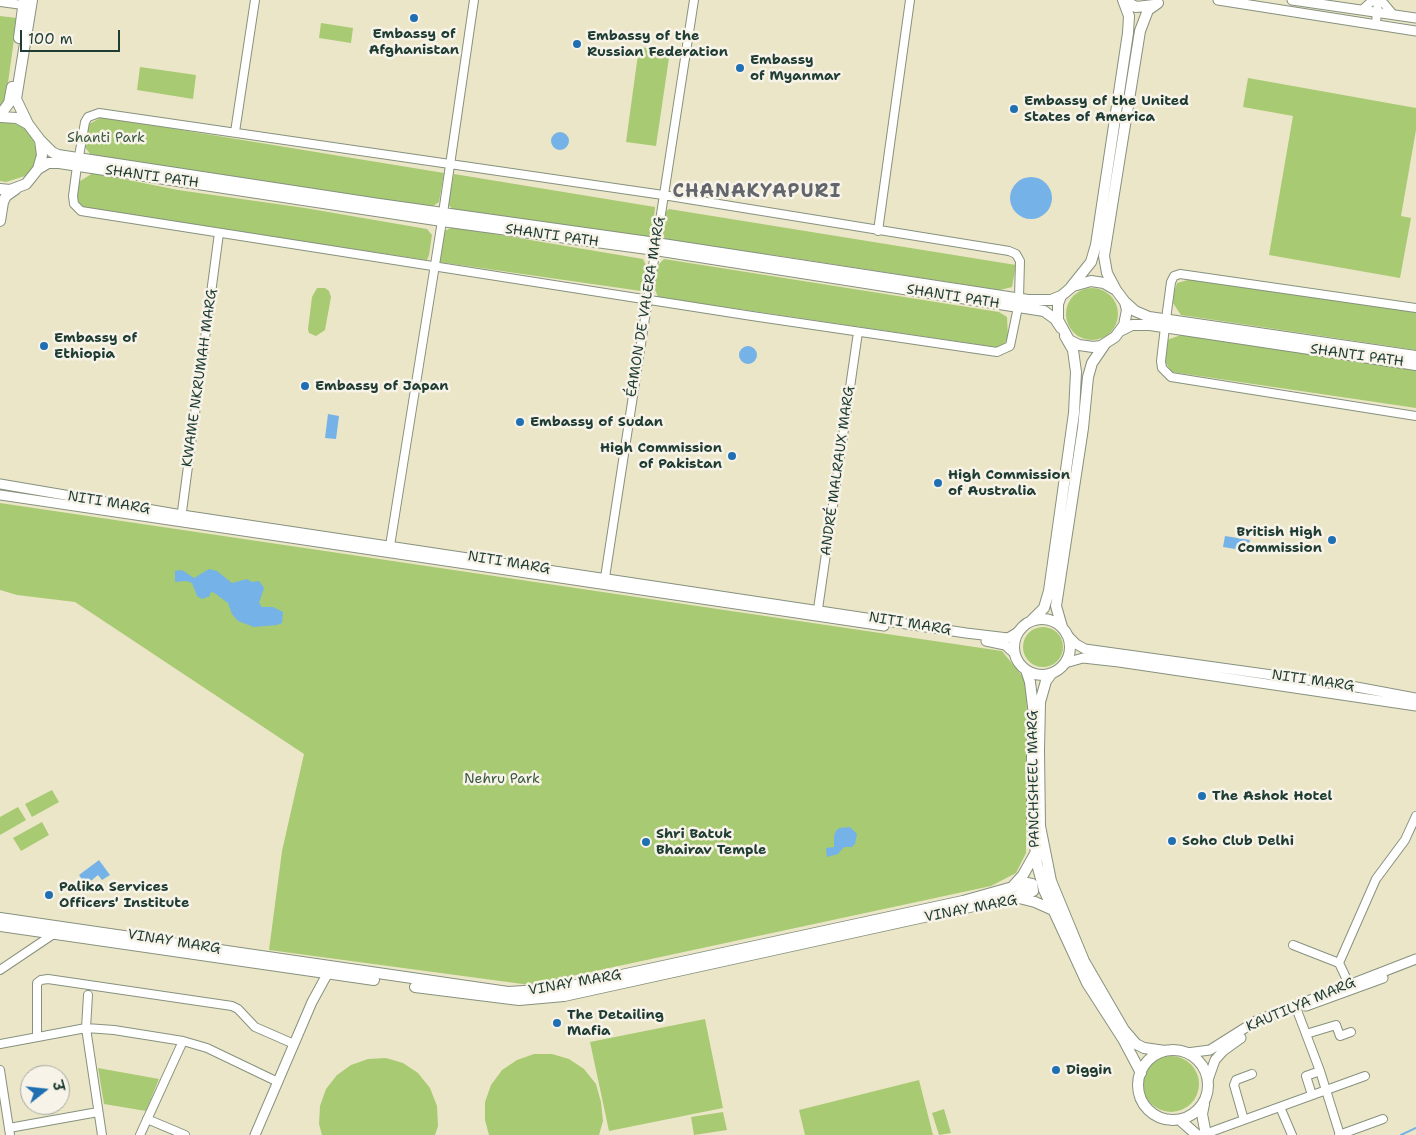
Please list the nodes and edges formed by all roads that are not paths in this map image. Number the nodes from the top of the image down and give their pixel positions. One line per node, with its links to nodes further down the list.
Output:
1 (255, 0): 20 (street)
2 (474, 0): 23 (street)
3 (694, 0): 27 (street, ÉAMON DE VALERA MARG)
4 (910, 0): 30 (street)
5 (1123, 0): 10 (main road); 34 (main road)
6 (1218, 0): 16 (street)
7 (1292, 0): 13 (street)
8 (1373, 0): 13 (street)
9 (1379, 0): 13 (street); 14 (street)
10 (1159, 1): 35 (main road)
11 (0, 2): 12 (street)
12 (26, 2): 18 (main road); 19 (main road, SHANTI PATH)
13 (1371, 10): 14 (street); 16 (street)
14 (1392, 13): 15 (street)
15 (1416, 18)
16 (1373, 23): 17 (street)
17 (1416, 31)
18 (0, 116): 19 (main road)
19 (28, 124): 21 (main road, SHANTI PATH)
20 (235, 132): 22 (street); 23 (street)
21 (40, 140): 22 (main road, SHANTI PATH); 24 (main road)
22 (78, 161): 24 (main road, SHANTI PATH); 28 (main road, SHANTI PATH); 31 (street)
23 (449, 165): 27 (street); 28 (street)
24 (38, 169): 25 (main road)
25 (17, 188): 26 (main road); 29 (main road)
26 (0, 189)
27 (663, 195): 30 (street); 32 (street, ÉAMON DE VALERA MARG)
28 (442, 217): 32 (main road, SHANTI PATH); 33 (street)
29 (0, 221)
30 (878, 231): 39 (street)
31 (219, 233): 33 (street); 51 (street, KWAME NKRUMAH MARG)
32 (655, 246): 37 (street, ÉAMON DE VALERA MARG); 39 (main road, SHANTI PATH)
33 (434, 266): 37 (street); 52 (street)
34 (1071, 287): 35 (main road); 36 (main road)
35 (1116, 290): 38 (main road)
36 (1060, 296): 39 (main road, SHANTI PATH); 44 (main road)
37 (647, 299): 43 (street); 53 (street, ÉAMON DE VALERA MARG)
38 (1126, 302): 41 (main road, SHANTI PATH); 42 (main road)
39 (1018, 303): 43 (street); 44 (main road, SHANTI PATH)
40 (1416, 308): 41 (street)
41 (1166, 323): 42 (main road, SHANTI PATH); 46 (main road, SHANTI PATH); 47 (main road, SHANTI PATH); 48 (street)
42 (1120, 331): 45 (main road)
43 (858, 332): 54 (street, ANDRÉ MALRAUX MARG)
44 (1063, 332): 45 (main road); 55 (main road)
45 (1105, 344): 56 (main road)
46 (1416, 356)
47 (1416, 364)
48 (1416, 416)
49 (0, 484): 51 (street, NITI MARG)
50 (0, 495): 51 (street, NITI MARG)
51 (181, 519): 52 (street, NITI MARG)
52 (390, 549): 53 (street, NITI MARG)
53 (605, 580): 54 (street, NITI MARG); 58 (street, NITI MARG)
54 (818, 609): 57 (street, NITI MARG)
55 (1031, 621): 56 (main road); 57 (main road)
56 (1064, 631): 59 (main road); 62 (street, NITI MARG)
57 (1018, 632): 58 (main road)
58 (1014, 653): 60 (main road)
59 (1065, 663): 61 (main road); 63 (street, NITI MARG)
60 (1026, 670): 61 (main road); 65 (main road, PANCHSHEEL MARG)
61 (1052, 673): 88 (main road, PANCHSHEEL MARG)
62 (1416, 698)
63 (1416, 706)
64 (1416, 816): 74 (street)
65 (1036, 852): 66 (main road, VINAY MARG); 68 (main road, PANCHSHEEL MARG)
66 (1013, 886): 67 (main road); 77 (main road, VINAY MARG)
67 (1015, 897): 68 (main road, VINAY MARG); 77 (main road, VINAY MARG)
68 (1053, 910): 92 (main road, PANCHSHEEL MARG)
69 (0, 918): 77 (main road, VINAY MARG)
70 (0, 926): 71 (main road, VINAY MARG)
71 (55, 933): 76 (street); 77 (main road, VINAY MARG)
72 (1293, 945): 74 (street)
73 (1416, 959): 78 (street, KAUTILYA MARG)
74 (1339, 963): 78 (street)
75 (1416, 965): 80 (street, KAUTILYA MARG)
76 (0, 970)
77 (329, 970): 87 (street)
78 (1350, 984): 80 (street, KAUTILYA MARG)
79 (88, 996): 81 (street)
80 (1296, 1007): 83 (street); 89 (street, KAUTILYA MARG); 95 (street, KAUTILYA MARG)
81 (86, 1028): 84 (street); 85 (street); 101 (street)
82 (1351, 1032): 83 (street)
83 (1306, 1034): 91 (street)
84 (37, 1036): 86 (street); 87 (street)
85 (183, 1041): 96 (street); 103 (street)
86 (0, 1044)
87 (294, 1044): 96 (street)
88 (1165, 1051): 89 (main road); 92 (main road)
89 (1187, 1053): 95 (main road)
90 (0, 1070): 106 (street)
91 (1320, 1071): 97 (street); 98 (street)
92 (1141, 1073): 104 (main road)
93 (1252, 1074): 105 (street)
94 (1365, 1076): 97 (street)
95 (1208, 1080): 99 (main road)
96 (278, 1082): 110 (street)
97 (1326, 1090): 98 (street); 113 (street)
98 (1312, 1095): 100 (street)
99 (1206, 1098): 104 (main road); 111 (main road)
100 (1280, 1107): 105 (street); 112 (street)
101 (98, 1112): 106 (street); 107 (street)
102 (1383, 1119): 113 (street)
103 (147, 1120): 108 (street); 109 (street)
104 (1180, 1120): 111 (main road)
105 (1244, 1120): 111 (street)
106 (10, 1132)
107 (102, 1135)
108 (140, 1135)
109 (185, 1135)
110 (255, 1135)
111 (1203, 1135)
112 (1292, 1135)
113 (1340, 1135)

